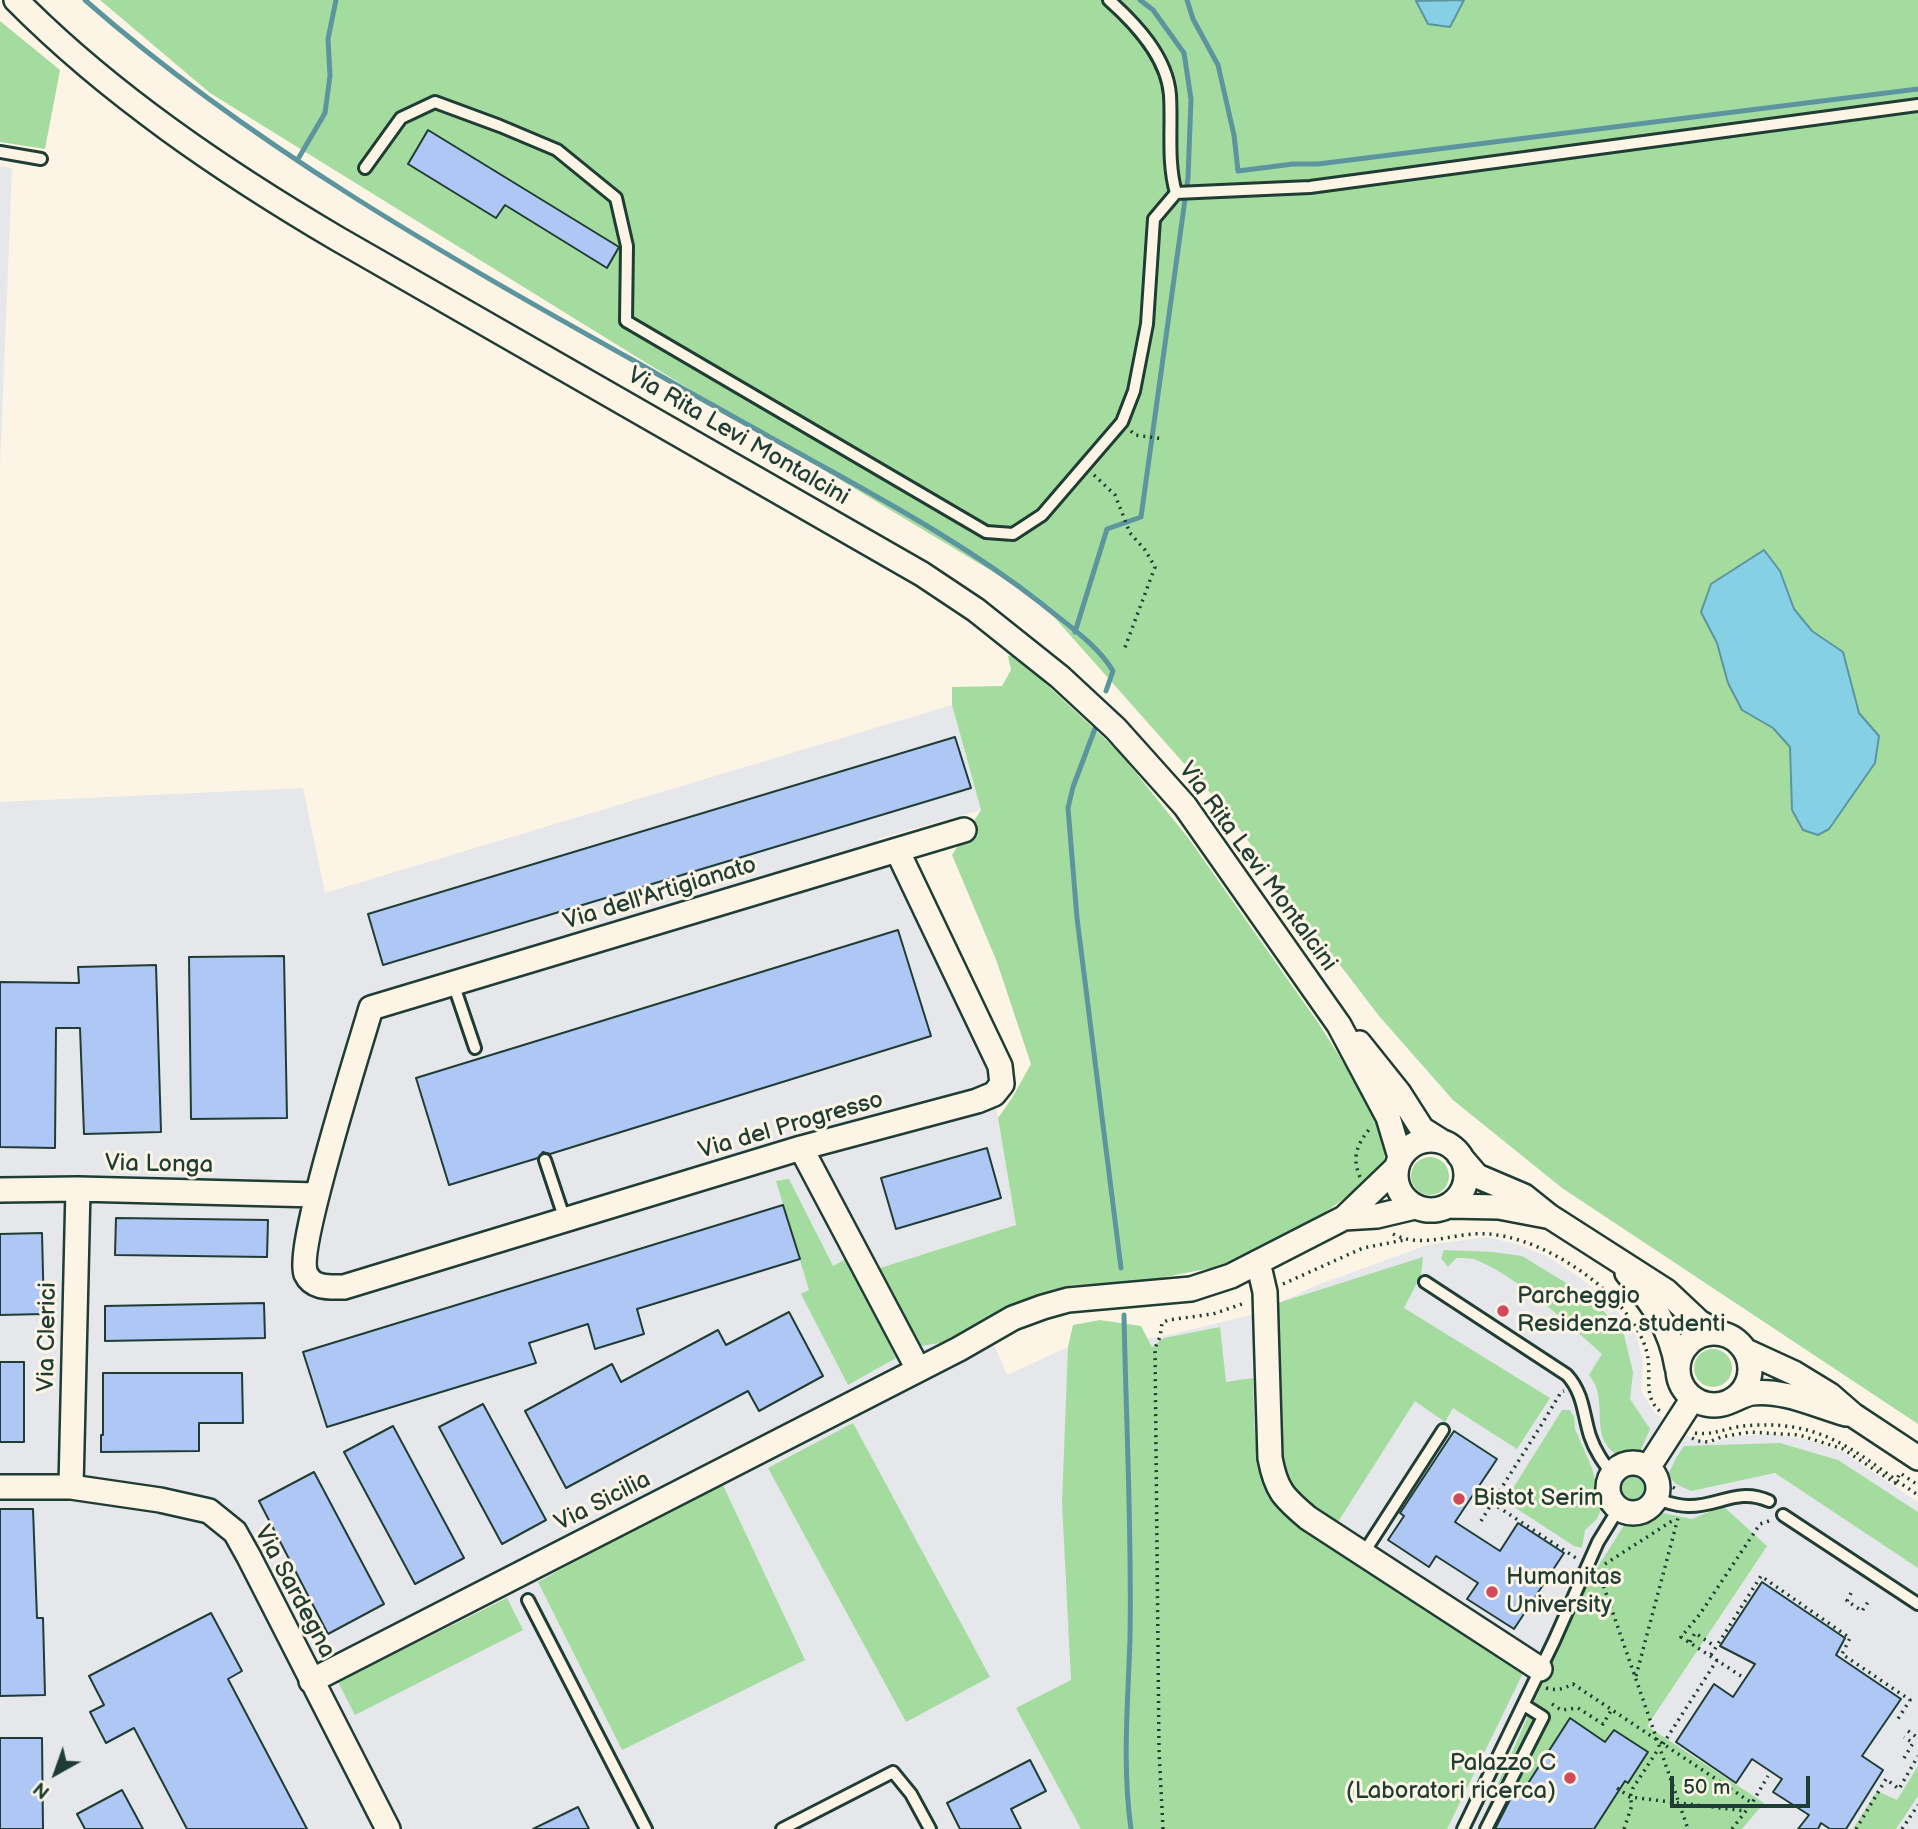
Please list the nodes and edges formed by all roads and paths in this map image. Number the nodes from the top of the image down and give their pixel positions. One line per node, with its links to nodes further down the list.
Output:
1 (16, 0): 15 (street, Via Rita Levi Montalcini)
2 (1109, 0): 7 (lane)
3 (1918, 105): 7 (lane)
4 (0, 152): 5 (lane)
5 (41, 159)
6 (365, 168): 10 (lane)
7 (1176, 193): 10 (lane)
8 (1144, 437): 9 (path)
9 (1164, 439)
10 (1086, 467): 11 (path)
11 (1124, 650)
12 (964, 830): 13 (street, Via dell'Artigianato)
13 (897, 850): 14 (street, Via dell'Artigianato); 18 (street, Via del Progresso)
14 (453, 983): 16 (lane); 25 (street, Via dell'Artigianato)
15 (1339, 1025): 17 (street, Via Rita Levi Montalcini); 19 (street, Via Rita Levi Montalcini)
16 (475, 1048)
17 (1388, 1117): 21 (street, Via Rita Levi Montalcini); 24 (path)
18 (802, 1148): 31 (street, Via del Progresso); 39 (street)
19 (1450, 1148): 21 (street); 26 (street); 29 (street, Via Rita Levi Montalcini)
20 (545, 1160): 31 (lane)
21 (1398, 1163): 24 (street); 27 (street, Via Rita Levi Montalcini)
22 (78, 1189): 23 (street, Via Longa); 25 (street, Via Longa); 53 (street, Via Clerici)
23 (0, 1190)
24 (1370, 1193): 30 (street)
25 (317, 1195): 31 (street, Via del Progresso)
26 (1449, 1206): 27 (street, Via Rita Levi Montalcini); 29 (street, Via Rita Levi Montalcini)
27 (1415, 1207): 28 (street)
28 (1377, 1216): 30 (street); 32 (path)
29 (1549, 1216): 33 (street, Via Rita Levi Montalcini)
30 (1344, 1218): 34 (street, Via Sicilia)
31 (566, 1221)
32 (1406, 1240): 36 (path); 45 (path)
33 (1615, 1260): 37 (street, Via Rita Levi Montalcini); 40 (street, Via Rita Levi Montalcini)
34 (1258, 1262): 36 (street); 39 (street, Via Sicilia)
35 (1425, 1282): 41 (lane)
36 (1265, 1292): 62 (street); 98 (path)
37 (1717, 1332): 38 (street, Via Rita Levi Montalcini); 40 (street)
38 (1746, 1351): 43 (street); 44 (street, Via Rita Levi Montalcini)
39 (918, 1368): 75 (street, Via Sicilia)
40 (1677, 1369): 42 (street, Via Rita Levi Montalcini)
41 (1578, 1388): 49 (lane); 57 (path)
42 (1693, 1398): 43 (street, Via Rita Levi Montalcini); 45 (street)
43 (1729, 1402): 44 (street, Via Rita Levi Montalcini)
44 (1853, 1415): 47 (street, Via Rita Levi Montalcini)
45 (1683, 1427): 48 (street); 50 (path); 50 (path)
46 (1443, 1430): 62 (lane)
47 (1918, 1458)
48 (1656, 1468): 49 (street); 55 (street); 58 (path)
49 (1612, 1474): 59 (street)
50 (1897, 1479): 51 (path); 54 (path)
51 (1918, 1485)
52 (0, 1487): 53 (street, Via Sardegna)
53 (71, 1487): 75 (street, Via Sardegna)
54 (1918, 1495)
55 (1656, 1499): 58 (lane); 59 (street)
56 (1769, 1501): 58 (lane)
57 (1492, 1503): 61 (path); 63 (path)
58 (1679, 1505)
59 (1619, 1508): 63 (lane)
60 (1783, 1516): 67 (lane); 68 (path)
61 (1481, 1521)
62 (1363, 1554): 73 (street)
63 (1589, 1565): 73 (lane)
64 (1851, 1593): 66 (path)
65 (528, 1600): 95 (lane)
66 (1868, 1602)
67 (1918, 1604)
68 (1690, 1642): 69 (path); 70 (path)
69 (1713, 1645)
70 (1711, 1656): 71 (path); 79 (path)
71 (1717, 1660): 72 (path); 84 (path)
72 (1741, 1676)
73 (1536, 1677): 76 (lane); 77 (path)
74 (1636, 1678): 74 (path); 82 (path)
75 (311, 1681): 94 (street, Via Sardegna)
76 (1524, 1704): 99 (lane); 100 (lane)
77 (1612, 1709): 78 (path); 82 (path)
78 (1561, 1710)
79 (1896, 1722)
80 (1908, 1731): 83 (path)
81 (1904, 1737): 86 (path)
82 (1656, 1738): 84 (path)
83 (1918, 1738)
84 (1661, 1746): 89 (path); 90 (path); 91 (path)
85 (1918, 1756): 104 (path)
86 (1904, 1758)
87 (1768, 1776): 90 (path)
88 (1617, 1788): 89 (path)
89 (1630, 1797): 91 (path); 101 (path)
90 (1752, 1803): 93 (path)
91 (1679, 1804): 93 (path); 102 (path)
92 (1918, 1805): 105 (path)
93 (1745, 1811): 103 (path)
94 (388, 1829)
95 (646, 1829)
96 (782, 1829): 97 (lane)
97 (930, 1829)
98 (1163, 1829)
99 (1463, 1829)
100 (1486, 1829)
101 (1624, 1829)
102 (1688, 1829)
103 (1732, 1829)
104 (1856, 1829)
105 (1902, 1829)

